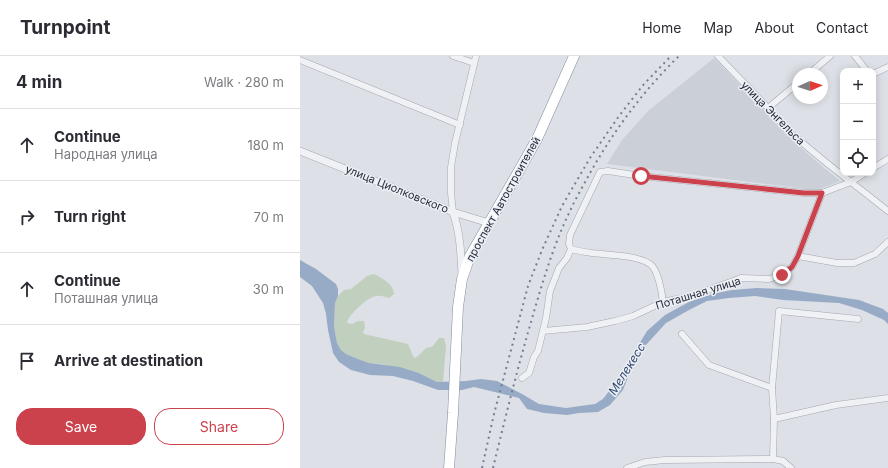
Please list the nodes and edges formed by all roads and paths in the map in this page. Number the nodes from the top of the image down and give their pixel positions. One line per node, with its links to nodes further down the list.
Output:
1 (453, 56): 8 (street)
2 (476, 56): 8 (street)
3 (574, 56): 24 (highway, проспект Автостроителей)
4 (718, 56): 14 (street, улица Энгельса)
5 (830, 56): 10 (street)
6 (855, 56): 11 (street)
7 (300, 60): 15 (street)
8 (474, 63): 15 (street)
9 (888, 67): 12 (street)
10 (816, 68)
11 (865, 68)
12 (876, 73)
13 (792, 88): 14 (street)
14 (768, 108): 20 (street, улица Энгельса)
15 (460, 125): 23 (street)
16 (300, 151): 23 (street, улица Циолковского)
17 (888, 159): 18 (street)
18 (876, 166)
19 (860, 176): 20 (street)
20 (850, 182): 21 (street); 22 (street, улица Энгельса)
21 (822, 193): 26 (street); 27 (street, Поташная улица)
22 (888, 211)
23 (453, 212): 24 (street); 28 (street, улица Циолковского)
24 (489, 223): 28 (highway, проспект Автостроителей)
25 (888, 242): 27 (street)
26 (570, 250): 29 (street); 31 (street)
27 (798, 256): 29 (street, Поташная улица)
28 (462, 279): 38 (highway, проспект Автостроителей)
29 (663, 302): 31 (street, Поташная улица)
30 (858, 319): 34 (street)
31 (543, 331): 33 (street)
32 (682, 334): 34 (street)
33 (522, 378)
34 (772, 388): 36 (street)
35 (888, 398): 36 (street)
36 (774, 419): 37 (street)
37 (773, 458): 39 (street); 40 (street)
38 (449, 468)
39 (627, 468)
40 (792, 468)

